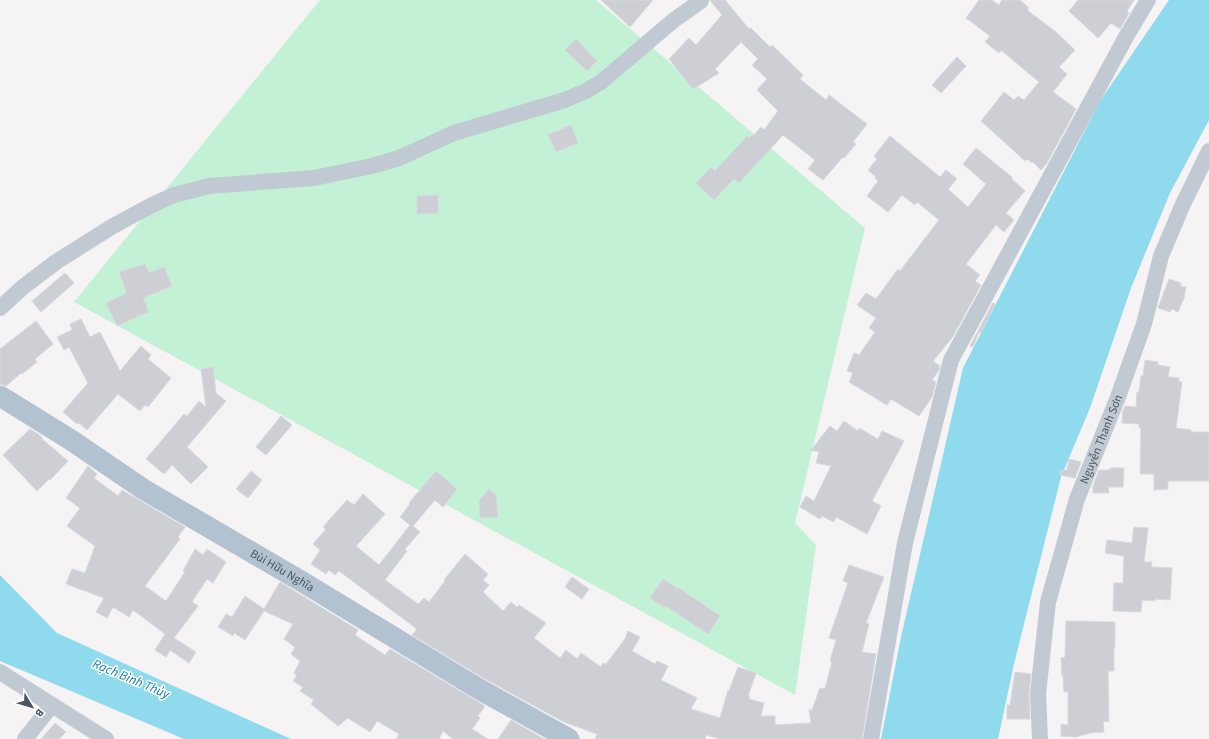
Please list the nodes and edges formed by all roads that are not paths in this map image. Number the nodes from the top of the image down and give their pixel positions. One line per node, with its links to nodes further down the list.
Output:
1 (1148, 0): 11 (street)
2 (701, 1): 4 (street)
3 (1209, 152): 12 (street, Nguyễn Thanh Sơn)
4 (0, 308)
5 (0, 396): 10 (main road, Bùi Hữu Nghĩa)
6 (0, 672): 7 (street)
7 (51, 706): 8 (street); 9 (street)
8 (25, 739)
9 (106, 739)
10 (569, 739)
11 (871, 739)
12 (1040, 739)

